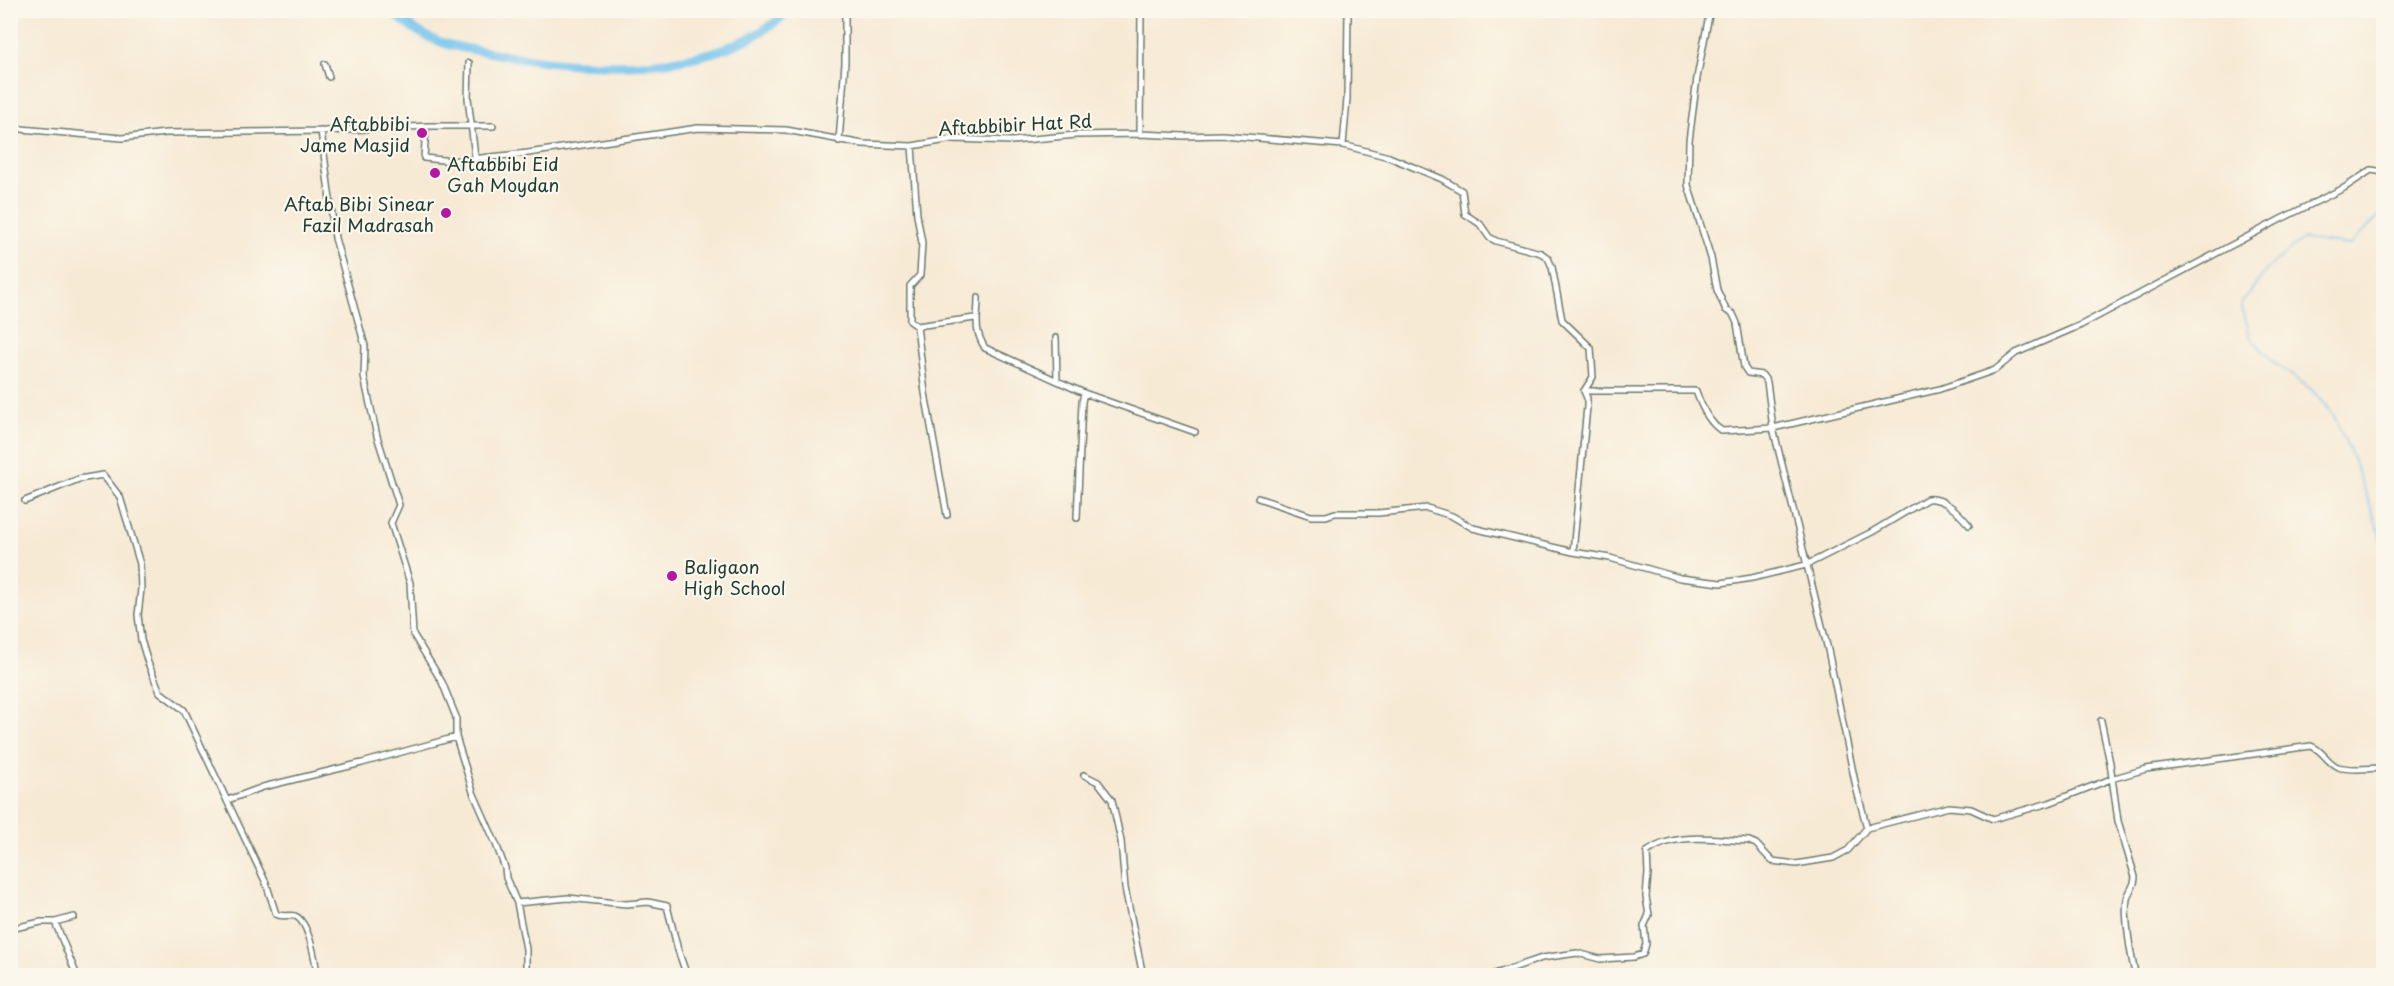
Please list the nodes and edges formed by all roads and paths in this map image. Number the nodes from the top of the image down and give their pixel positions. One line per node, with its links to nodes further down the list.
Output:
1 (845, 10): 14 (street)
2 (1141, 10): 13 (street)
3 (1348, 10): 15 (street)
4 (1710, 10): 26 (street)
5 (469, 63): 8 (street)
6 (325, 64): 7 (street)
7 (329, 77)
8 (471, 126): 9 (street); 10 (street); 17 (street)
9 (493, 126)
10 (426, 127): 12 (street); 17 (street, Aftabbibir Hat Rd)
11 (10, 128): 12 (street)
12 (321, 131): 36 (street)
13 (1140, 134): 15 (street, Aftabbibir Hat Rd); 16 (street, Aftabbibir Hat Rd)
14 (839, 141): 16 (street, Aftabbibir Hat Rd); 17 (street, Aftabbibir Hat Rd)
15 (1343, 145): 24 (street, Aftabbibir Hat Rd)
16 (912, 146): 21 (street)
17 (475, 158)
18 (2384, 172): 26 (street)
19 (978, 298): 20 (street)
20 (975, 318): 21 (street); 23 (street)
21 (917, 326): 30 (street)
22 (1056, 338): 23 (street)
23 (1057, 380): 25 (street)
24 (1584, 391): 26 (street); 33 (street)
25 (1084, 393): 27 (street); 31 (street)
26 (1773, 428): 34 (street)
27 (1195, 432)
28 (1258, 498): 33 (street)
29 (25, 501): 40 (street)
30 (947, 515)
31 (1077, 518)
32 (1968, 525): 34 (street)
33 (1573, 552): 34 (street)
34 (1806, 565): 41 (street)
35 (2101, 721): 39 (street)
36 (456, 737): 40 (street); 42 (street)
37 (2384, 768): 39 (street)
38 (1084, 775): 50 (street)
39 (2111, 779): 41 (street); 52 (street)
40 (228, 800): 47 (street)
41 (1867, 828): 51 (street)
42 (517, 903): 48 (street); 49 (street)
43 (74, 917): 44 (street)
44 (55, 922): 45 (street); 46 (street)
45 (10, 929)
46 (77, 975)
47 (317, 975)
48 (526, 975)
49 (687, 975)
50 (1143, 975)
51 (1489, 975)
52 (2136, 975)

